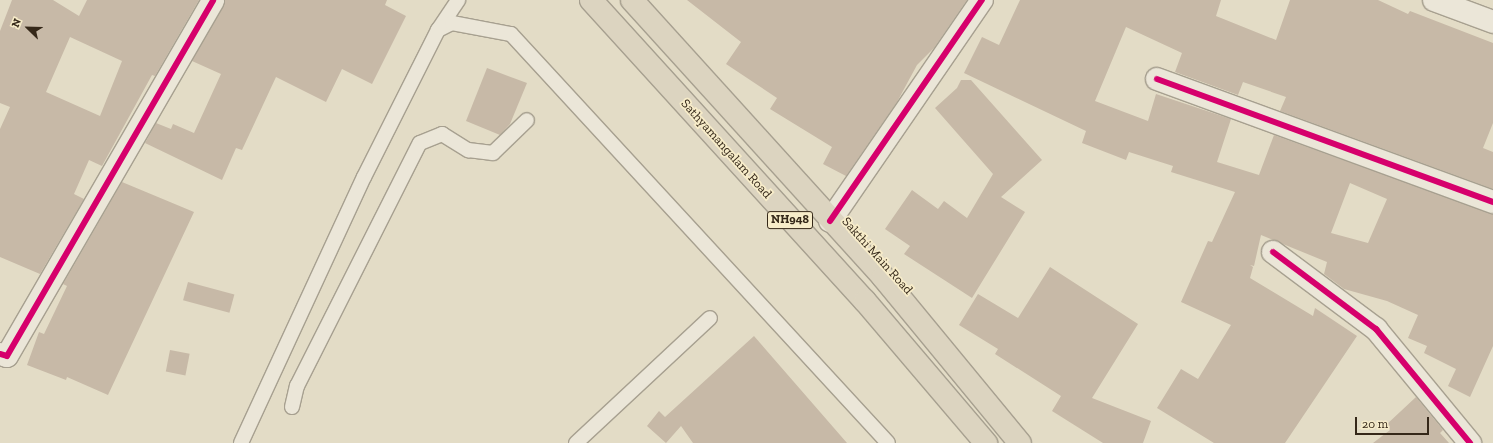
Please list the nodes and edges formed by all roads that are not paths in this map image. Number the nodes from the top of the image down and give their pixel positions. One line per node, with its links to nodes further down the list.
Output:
1 (213, 0): 15 (street)
2 (458, 0): 8 (lane)
3 (591, 0): 20 (highway, Sathyamangalam Road / NH948)
4 (632, 0): 12 (highway, Sakthi Main Road / NH948)
5 (982, 0): 12 (street)
6 (1434, 0): 7 (street)
7 (1493, 22)
8 (438, 30): 17 (lane); 19 (lane)
9 (1157, 79): 11 (street)
10 (527, 120): 16 (lane)
11 (1493, 202)
12 (830, 221): 21 (highway, Sakthi Main Road / NH948)
13 (1273, 252): 22 (street)
14 (710, 318): 18 (lane)
15 (0, 354)
16 (292, 408)
17 (241, 443)
18 (576, 443)
19 (888, 443)
20 (986, 443)
21 (1020, 443)
22 (1470, 443)

